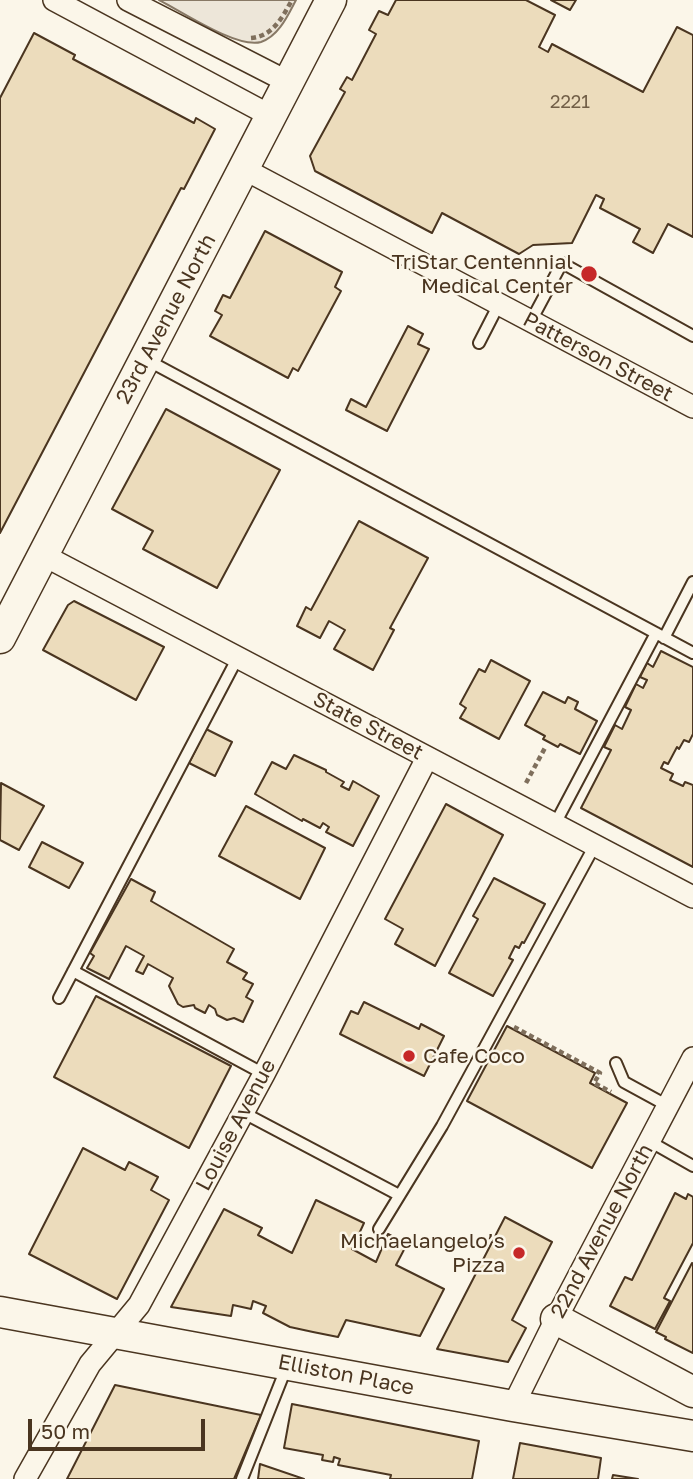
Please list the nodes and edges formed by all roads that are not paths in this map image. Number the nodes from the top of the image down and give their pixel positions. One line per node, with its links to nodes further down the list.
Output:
1 (54, 0): 5 (street)
2 (128, 0): 4 (street)
3 (331, 0): 4 (main road, 23rd Avenue North)
4 (288, 82): 5 (main road, 23rd Avenue North)
5 (271, 116): 6 (main road, 23rd Avenue North)
6 (244, 169): 7 (street, Patterson Street); 11 (main road, 23rd Avenue North)
7 (499, 304): 8 (street, Patterson Street); 10 (lane)
8 (531, 321): 9 (lane); 12 (street, Patterson Street)
9 (693, 336)
10 (479, 343)
11 (145, 359): 13 (main road, 23rd Avenue North); 15 (lane)
12 (693, 407)
13 (43, 555): 16 (main road, 23rd Avenue North); 18 (street, State Street)
14 (693, 582): 15 (lane)
15 (660, 635): 17 (lane); 20 (lane)
16 (0, 638)
17 (693, 653)
18 (238, 657): 19 (street, State Street); 23 (lane)
19 (427, 758): 20 (street, State Street); 27 (street, Louise Avenue)
20 (555, 824): 21 (street, State Street)
21 (595, 845): 22 (street, State Street); 32 (lane)
22 (693, 897)
23 (73, 971): 24 (lane); 27 (lane)
24 (59, 998)
25 (693, 1058): 28 (street, 22nd Avenue North)
26 (616, 1063): 28 (lane)
27 (264, 1074): 29 (street, Louise Avenue)
28 (668, 1106): 30 (street, 22nd Avenue North)
29 (242, 1112): 32 (lane); 36 (street, Louise Avenue)
30 (649, 1141): 31 (lane); 35 (street, 22nd Avenue North)
31 (693, 1166)
32 (399, 1195): 33 (lane)
33 (379, 1229)
34 (0, 1311): 36 (main road, Elliston Place)
35 (556, 1319): 38 (main road); 39 (street, 22nd Avenue North)
36 (117, 1332): 37 (main road, Elliston Place); 41 (street, Louise Avenue)
37 (288, 1364): 39 (main road, Elliston Place); 42 (lane)
38 (693, 1392)
39 (513, 1406): 40 (main road, Elliston Place)
40 (693, 1436)
41 (25, 1479)
42 (242, 1479)

